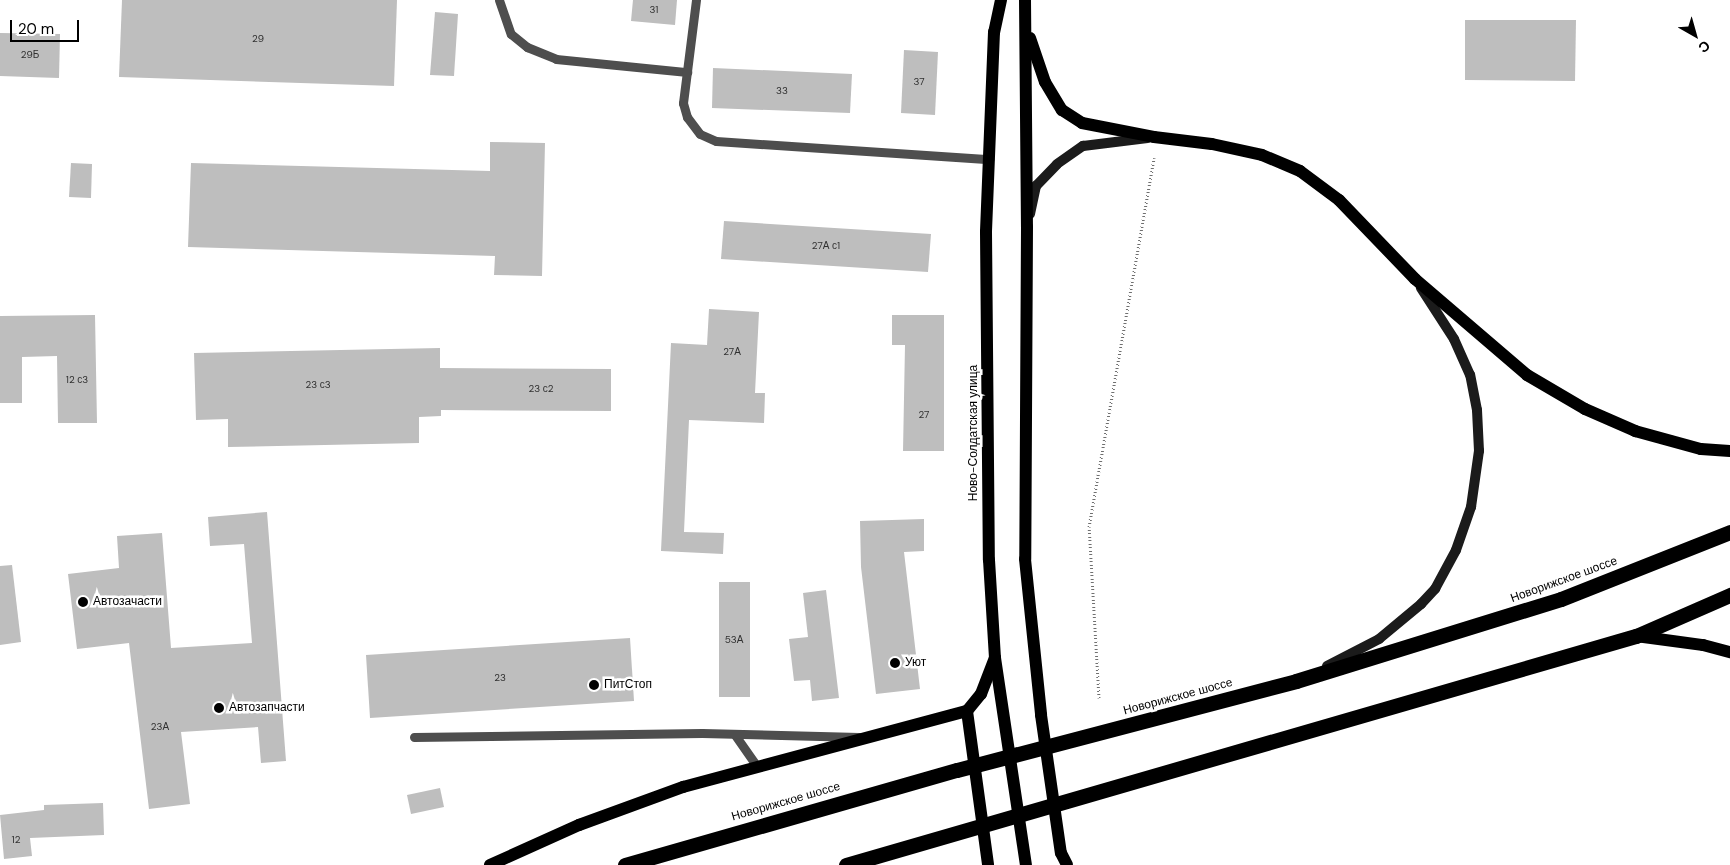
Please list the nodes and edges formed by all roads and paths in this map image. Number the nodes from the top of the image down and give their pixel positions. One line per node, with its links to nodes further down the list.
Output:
1 (499, 0): 6 (lane)
2 (696, 0): 6 (lane)
3 (1001, 0): 9 (main road, Ново-Солдатская улица)
4 (1024, 0): 5 (main road)
5 (1026, 29): 7 (main road); 10 (main road)
6 (687, 72): 9 (lane)
7 (1154, 137): 10 (main road); 11 (main road)
8 (1154, 158): 19 (path)
9 (989, 159): 17 (main road, Ново-Солдатская улица)
10 (1027, 227): 26 (main road)
11 (1415, 278): 12 (main road); 18 (main road)
12 (1730, 451)
13 (1730, 532): 18 (highway, Новорижское шоссе)
14 (1730, 595): 15 (highway)
15 (1636, 636): 16 (main road); 25 (highway)
16 (1730, 652)
17 (995, 658): 20 (main road); 32 (main road, Ново-Солдатская улица)
18 (1296, 682): 28 (highway, Новорижское шоссе)
19 (1099, 698)
20 (967, 711): 23 (main road); 31 (main road)
21 (735, 735): 22 (lane); 23 (lane); 24 (lane)
22 (414, 736)
23 (872, 737): 24 (main road)
24 (757, 767): 27 (main road)
25 (910, 846): 29 (highway); 30 (main road)
26 (1062, 859): 33 (main road)
27 (490, 865)
28 (625, 865)
29 (846, 865)
30 (876, 865)
31 (988, 865)
32 (1026, 865)
33 (1067, 865)

